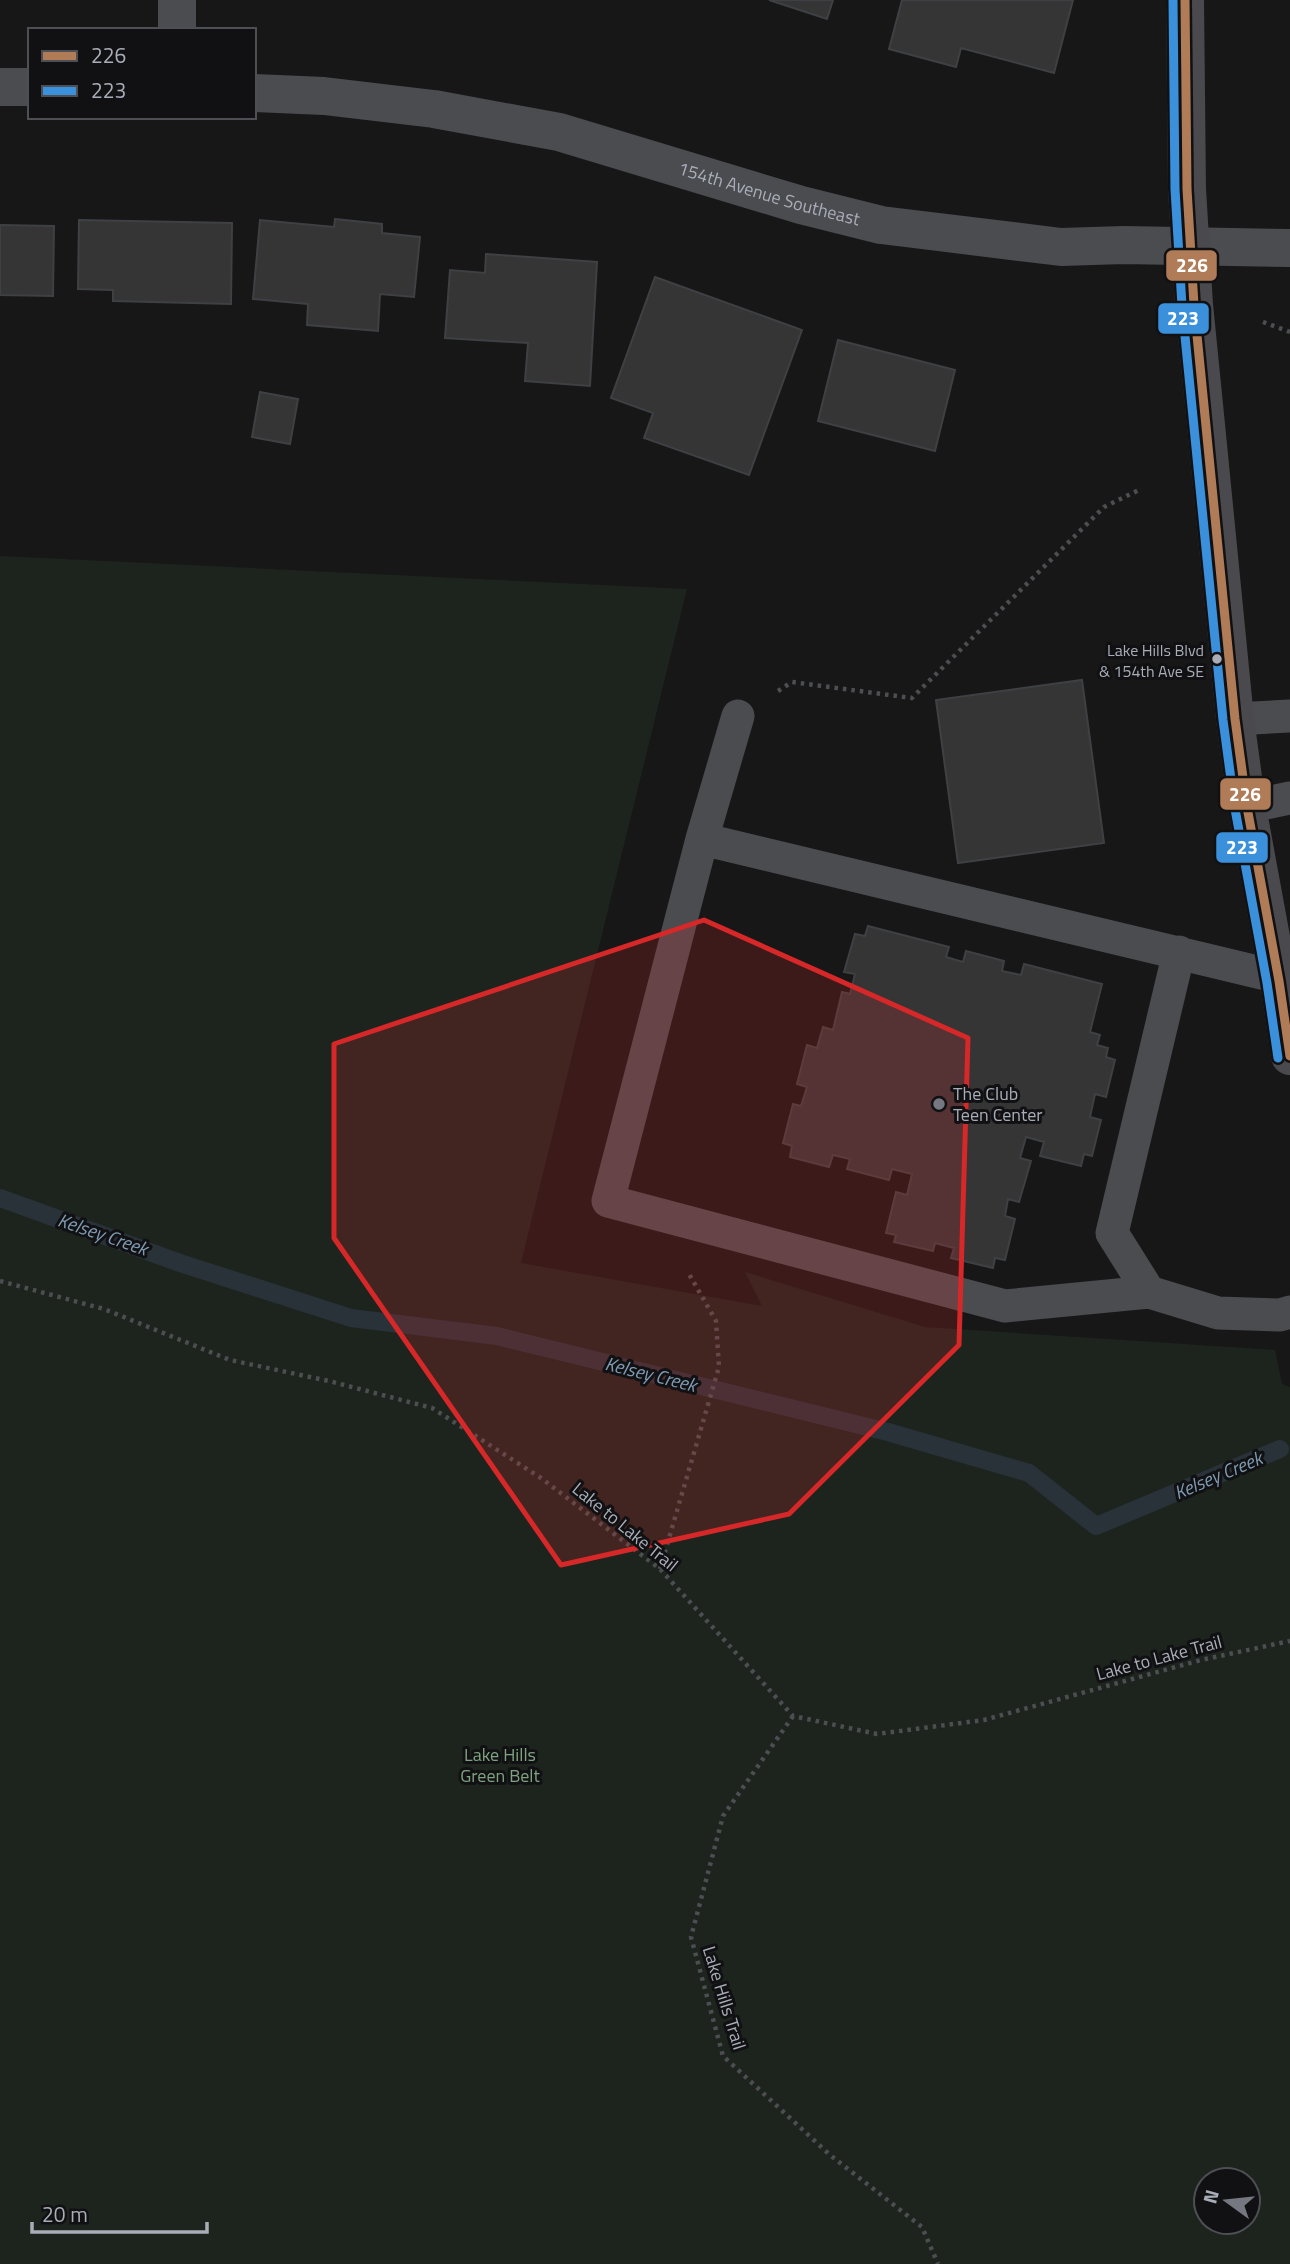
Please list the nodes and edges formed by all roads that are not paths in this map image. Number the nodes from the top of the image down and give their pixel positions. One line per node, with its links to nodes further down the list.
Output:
1 (177, 0): 3 (street)
2 (1185, 0): 7 (street)
3 (177, 28)
4 (0, 87): 5 (street)
5 (28, 87)
6 (256, 93): 7 (street, 154th Avenue Southeast)
7 (1190, 246): 8 (street, 154th Avenue Southeast); 11 (street)
8 (1290, 248)
9 (738, 716): 14 (lane)
10 (1290, 716): 11 (lane)
11 (1236, 719): 13 (street)
12 (1290, 798): 13 (lane)
13 (1247, 807): 16 (street)
14 (702, 839): 15 (lane); 18 (lane)
15 (1179, 952): 16 (lane); 18 (lane)
16 (1278, 977): 17 (street)
17 (1290, 1056)
18 (1149, 1293): 19 (lane)
19 (1290, 1312)

